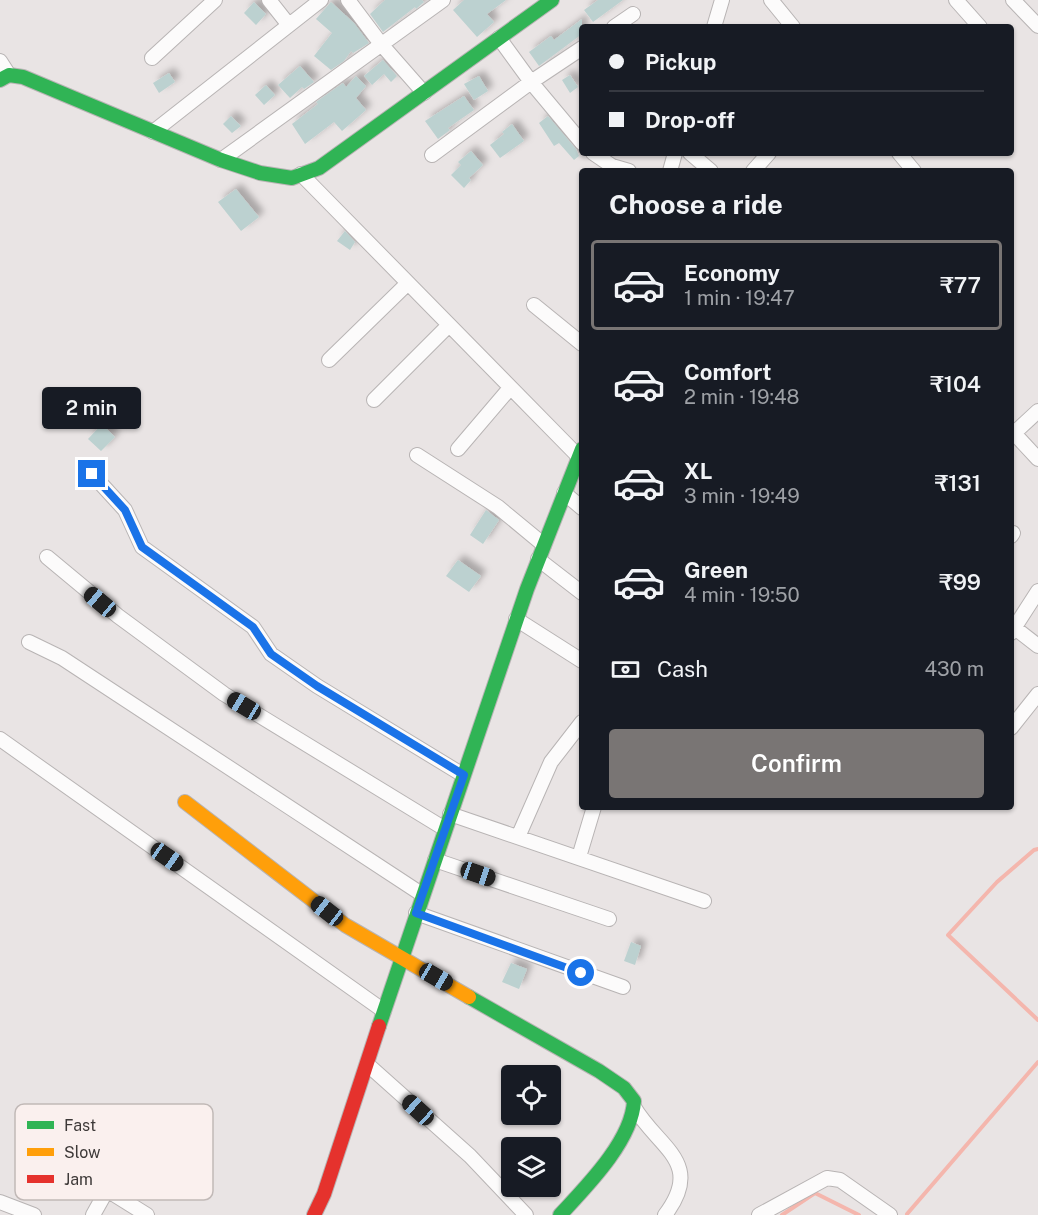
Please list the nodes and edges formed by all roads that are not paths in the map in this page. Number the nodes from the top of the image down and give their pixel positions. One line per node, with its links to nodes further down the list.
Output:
1 (215, 0): 21 (street)
2 (269, 0): 12 (street)
3 (321, 0): 12 (street)
4 (348, 0): 19 (street)
5 (443, 0): 19 (street)
6 (722, 0): 14 (street)
7 (771, 0): 15 (street)
8 (956, 0): 16 (street)
9 (1013, 0): 17 (street)
10 (549, 1): 18 (street)
11 (633, 14): 13 (street)
12 (288, 24): 26 (street)
13 (618, 24)
14 (715, 24)
15 (791, 24)
16 (977, 24)
17 (1038, 26)
18 (499, 38): 24 (street); 25 (street)
19 (381, 44): 25 (street); 33 (street)
20 (579, 50): 24 (street)
21 (152, 58)
22 (0, 62): 23 (street)
23 (5, 77): 26 (street)
24 (531, 82): 27 (street); 28 (street)
25 (424, 93): 38 (street)
26 (153, 132): 33 (street)
27 (579, 140)
28 (432, 155)
29 (597, 156): 34 (street)
30 (694, 156): 35 (street)
31 (766, 156): 36 (street)
32 (902, 156): 37 (street)
33 (221, 160): 38 (street)
34 (619, 168)
35 (708, 168)
36 (756, 168)
37 (912, 168)
38 (301, 174): 39 (street)
39 (408, 283): 41 (street); 43 (street)
40 (534, 305): 42 (street)
41 (449, 325): 44 (street); 45 (street)
42 (579, 342)
43 (329, 360)
44 (510, 388): 49 (street); 50 (street)
45 (374, 400)
46 (1038, 411): 47 (street)
47 (1014, 431)
48 (1014, 435): 53 (street)
49 (458, 449)
50 (579, 452)
51 (417, 454): 57 (street)
52 (579, 456): 55 (street)
53 (1038, 459)
54 (92, 474): 72 (street)
55 (564, 494): 56 (street); 57 (street)
56 (579, 506)
57 (544, 545): 59 (street)
58 (47, 558): 76 (street)
59 (538, 559): 60 (street); 62 (street)
60 (579, 591)
61 (1038, 591): 63 (street)
62 (516, 620): 67 (street); 72 (street)
63 (1014, 625)
64 (1014, 629): 66 (street)
65 (29, 642): 80 (street)
66 (1038, 646)
67 (579, 659)
68 (1035, 704): 69 (street)
69 (1014, 725)
70 (579, 726): 77 (street)
71 (0, 739): 86 (street)
72 (464, 775): 75 (street)
73 (185, 802): 84 (street)
74 (593, 810): 78 (street)
75 (450, 814): 76 (street); 77 (street)
76 (445, 829): 79 (street)
77 (518, 837): 78 (street)
78 (579, 858): 81 (street)
79 (435, 860): 80 (street); 83 (street)
80 (423, 895): 82 (street)
81 (704, 901)
82 (416, 913): 84 (street); 85 (street)
83 (609, 919)
84 (402, 957): 86 (street); 88 (street)
85 (622, 987)
86 (384, 1011): 87 (street)
87 (366, 1064): 96 (street); 97 (street)
88 (634, 1107): 92 (street); 98 (street)
89 (101, 1200): 94 (street)
90 (123, 1200): 95 (street)
91 (0, 1202): 93 (street)
92 (671, 1213)
93 (34, 1215)
94 (93, 1215)
95 (147, 1215)
96 (314, 1215)
97 (526, 1215)
98 (560, 1215)
99 (759, 1215): 100 (street)
100 (890, 1215)

